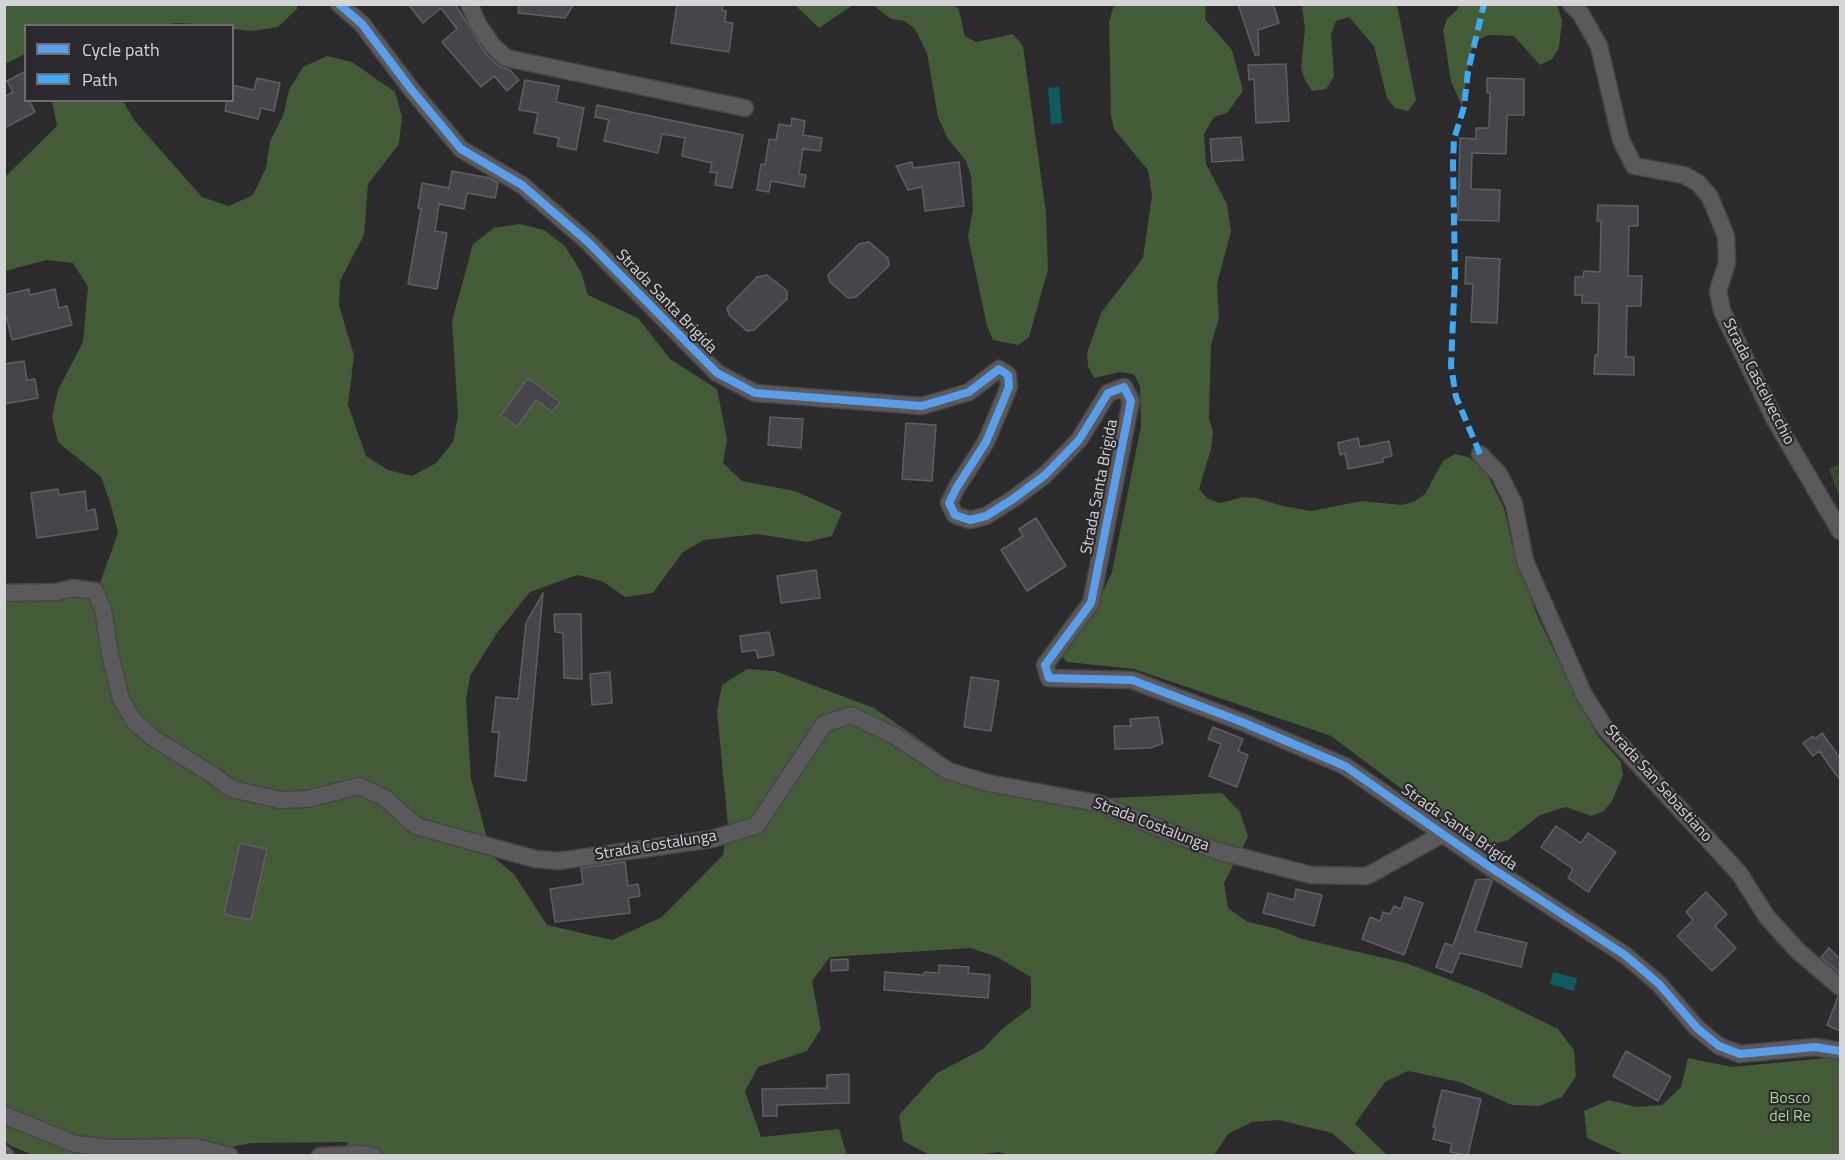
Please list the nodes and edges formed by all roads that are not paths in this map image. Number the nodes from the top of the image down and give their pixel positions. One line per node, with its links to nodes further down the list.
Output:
1 (339, 4): 8 (street, Strada Santa Brigida)
2 (469, 4): 4 (street)
3 (1572, 4): 6 (street, Strada Castelvecchio)
4 (745, 108)
5 (1480, 454): 9 (street, Strada San Sebastiano)
6 (1840, 531)
7 (4, 593): 8 (street, Strada Costalunga)
8 (1443, 834): 10 (street, Strada Santa Brigida)
9 (1840, 987)
10 (1840, 1051)
11 (4, 1115): 12 (street)
12 (230, 1155)
13 (320, 1155): 14 (street)
14 (373, 1155)

